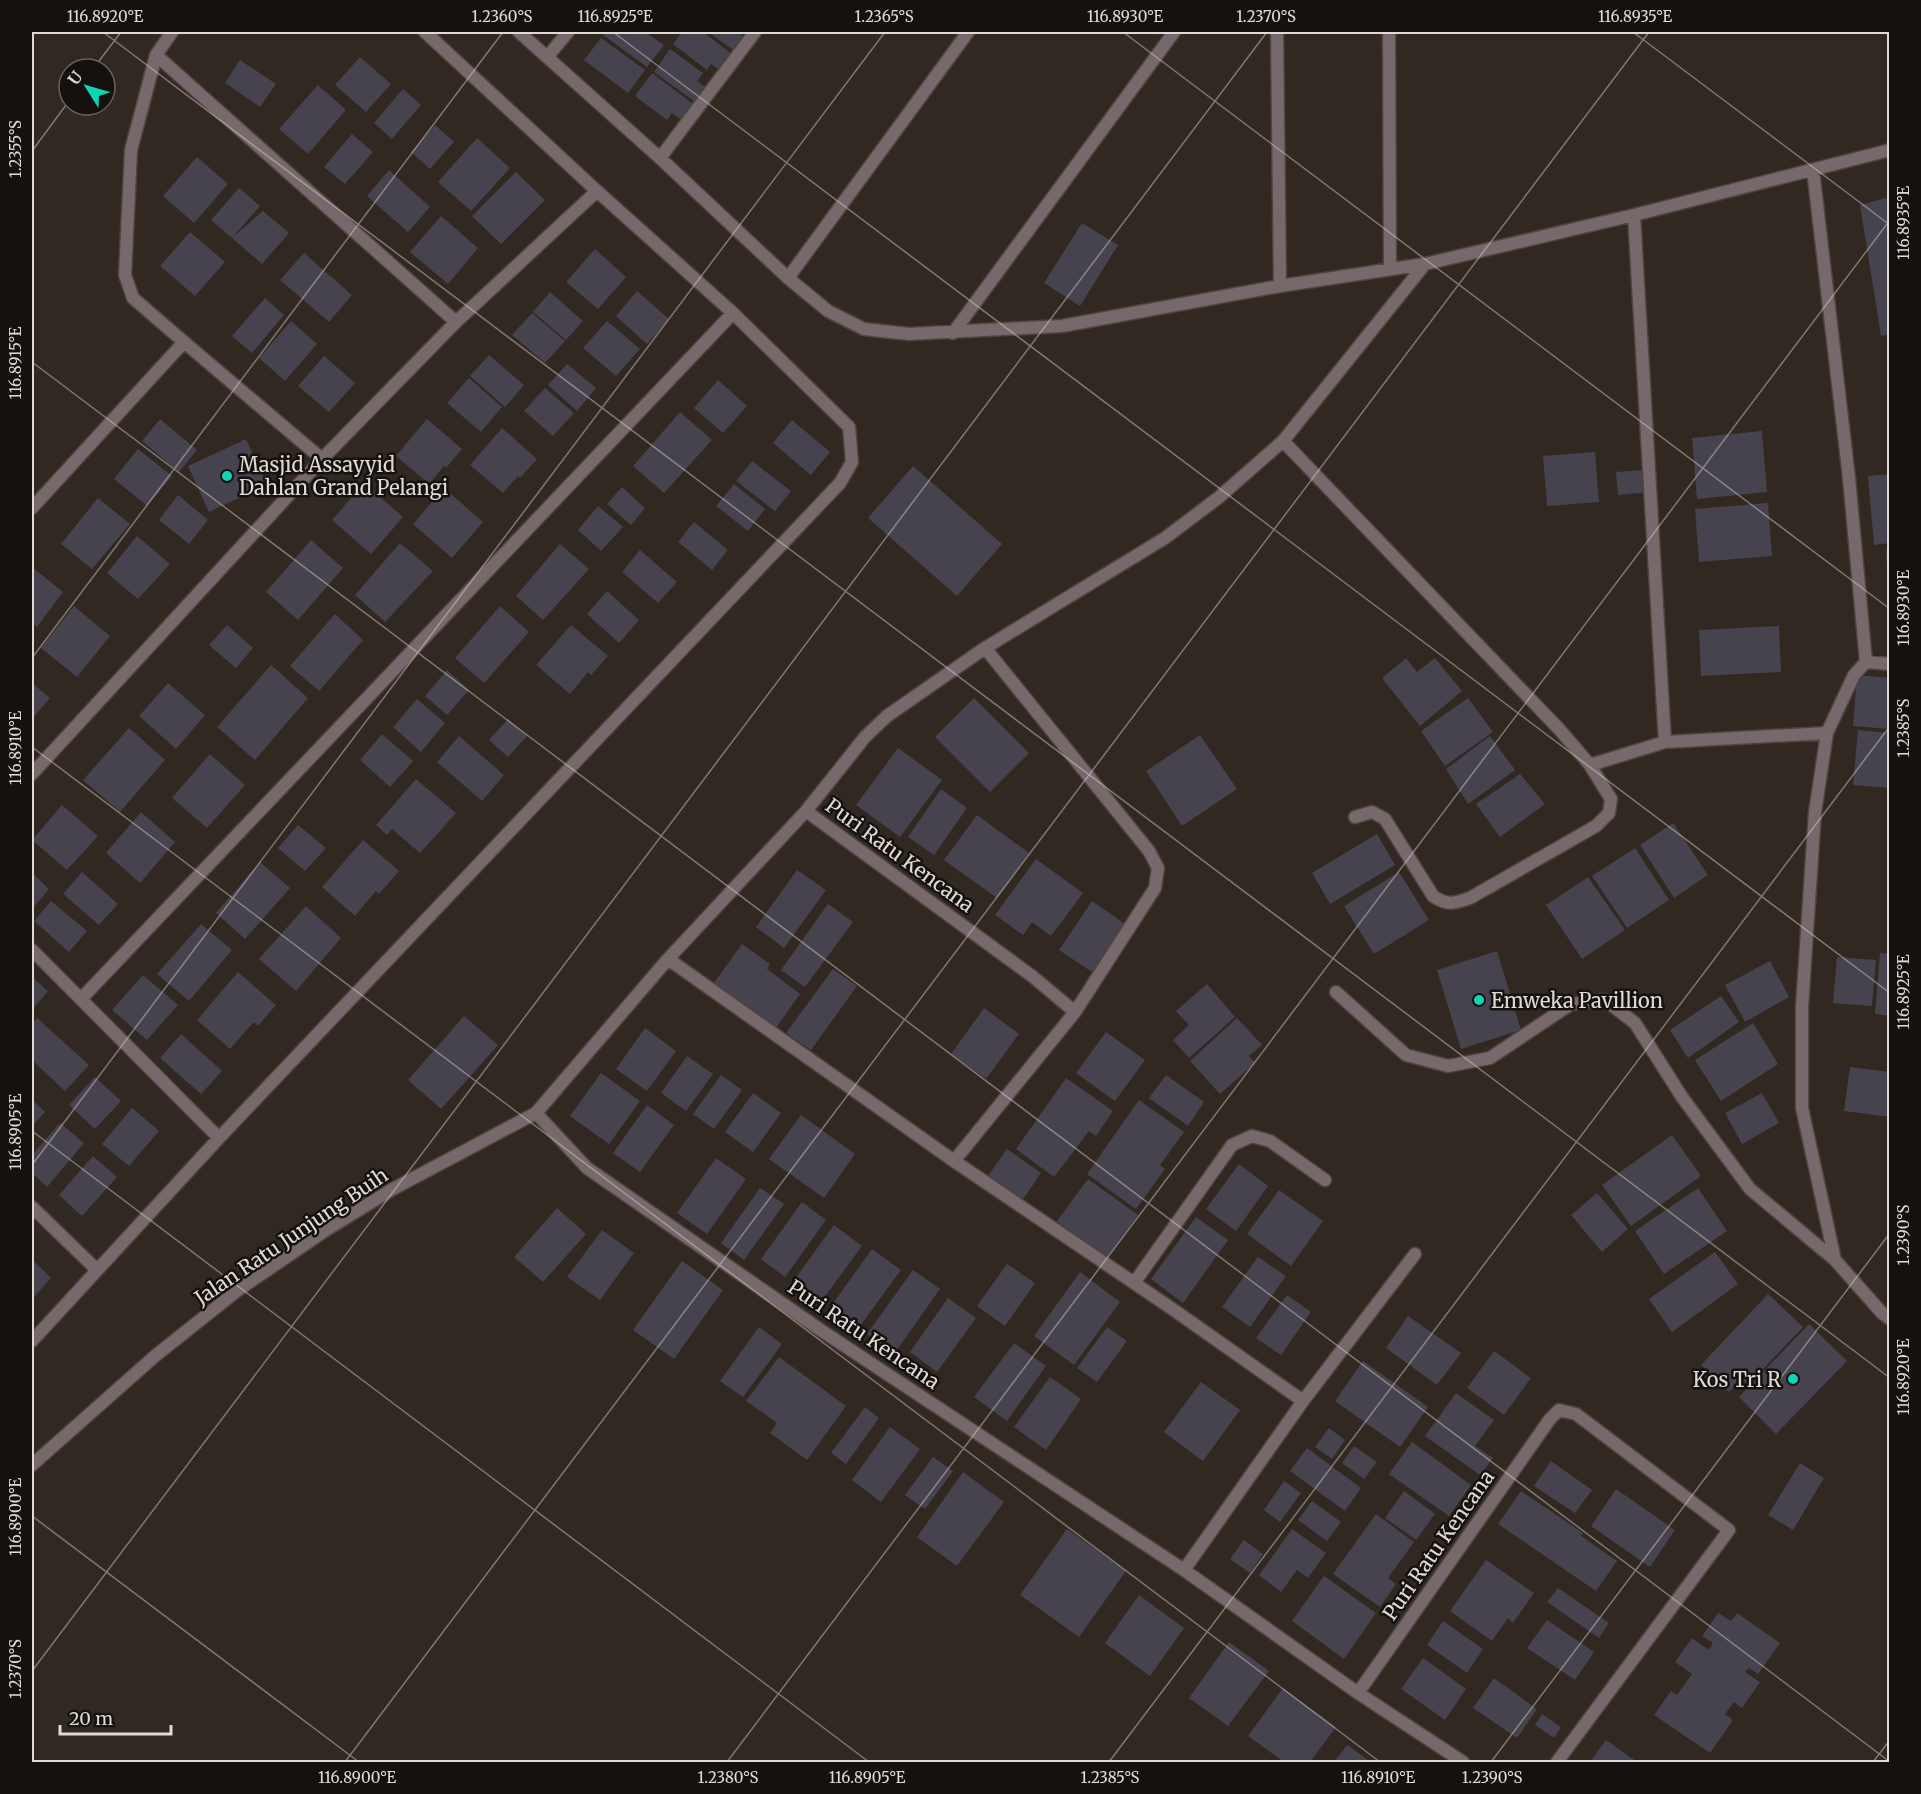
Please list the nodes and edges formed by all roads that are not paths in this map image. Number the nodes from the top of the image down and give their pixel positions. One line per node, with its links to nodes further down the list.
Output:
1 (172, 32): 10 (street)
2 (425, 32): 15 (street)
3 (519, 32): 11 (street)
4 (568, 32): 11 (street)
5 (755, 32): 13 (street)
6 (968, 32): 19 (street)
7 (1174, 32): 23 (street)
8 (1277, 32): 20 (street)
9 (1389, 32): 18 (street)
10 (156, 55): 22 (street); 24 (street)
11 (548, 56): 13 (street)
12 (1890, 150): 14 (street)
13 (660, 158): 19 (street)
14 (1813, 170): 16 (street); 29 (street)
15 (597, 191): 21 (street); 22 (street)
16 (1634, 215): 17 (street); 32 (street)
17 (1425, 264): 18 (street); 25 (street)
18 (1390, 269): 20 (street)
19 (788, 278): 23 (street)
20 (1280, 286): 23 (street)
21 (733, 313): 40 (street); 43 (street)
22 (456, 322): 26 (street)
23 (953, 333)
24 (184, 342): 26 (street); 27 (street)
25 (1283, 441): 28 (street); 33 (street)
26 (322, 459): 34 (street)
27 (32, 508)
28 (985, 648): 35 (street); 41 (street)
29 (1866, 662): 30 (street); 31 (street)
30 (1890, 664)
31 (1827, 733): 32 (street); 48 (street)
32 (1665, 742): 33 (street)
33 (1590, 765): 36 (street)
34 (32, 774)
35 (806, 811): 38 (street); 41 (street, Puri Ratu Kencana)
36 (1355, 817)
37 (32, 950): 40 (street)
38 (668, 959): 42 (street); 44 (street)
39 (1336, 992): 48 (street)
40 (81, 999): 43 (street)
41 (1074, 1012): 44 (street)
42 (536, 1113): 54 (street, Jalan Ratu Junjung Buih); 55 (street, Puri Ratu Kencana)
43 (219, 1138): 49 (street)
44 (954, 1161): 50 (street)
45 (1325, 1180): 50 (street)
46 (32, 1207): 49 (street)
47 (1415, 1254): 53 (street)
48 (1835, 1260): 51 (street)
49 (97, 1270): 52 (street)
50 (1134, 1283): 53 (street)
51 (1890, 1319)
52 (32, 1341)
53 (1303, 1401): 55 (street)
54 (32, 1465)
55 (1184, 1570): 56 (street, Puri Ratu Kencana)
56 (1358, 1693): 57 (street, Puri Ratu Kencana); 58 (street, Puri Ratu Kencana)
57 (1463, 1762)
58 (1557, 1762)

